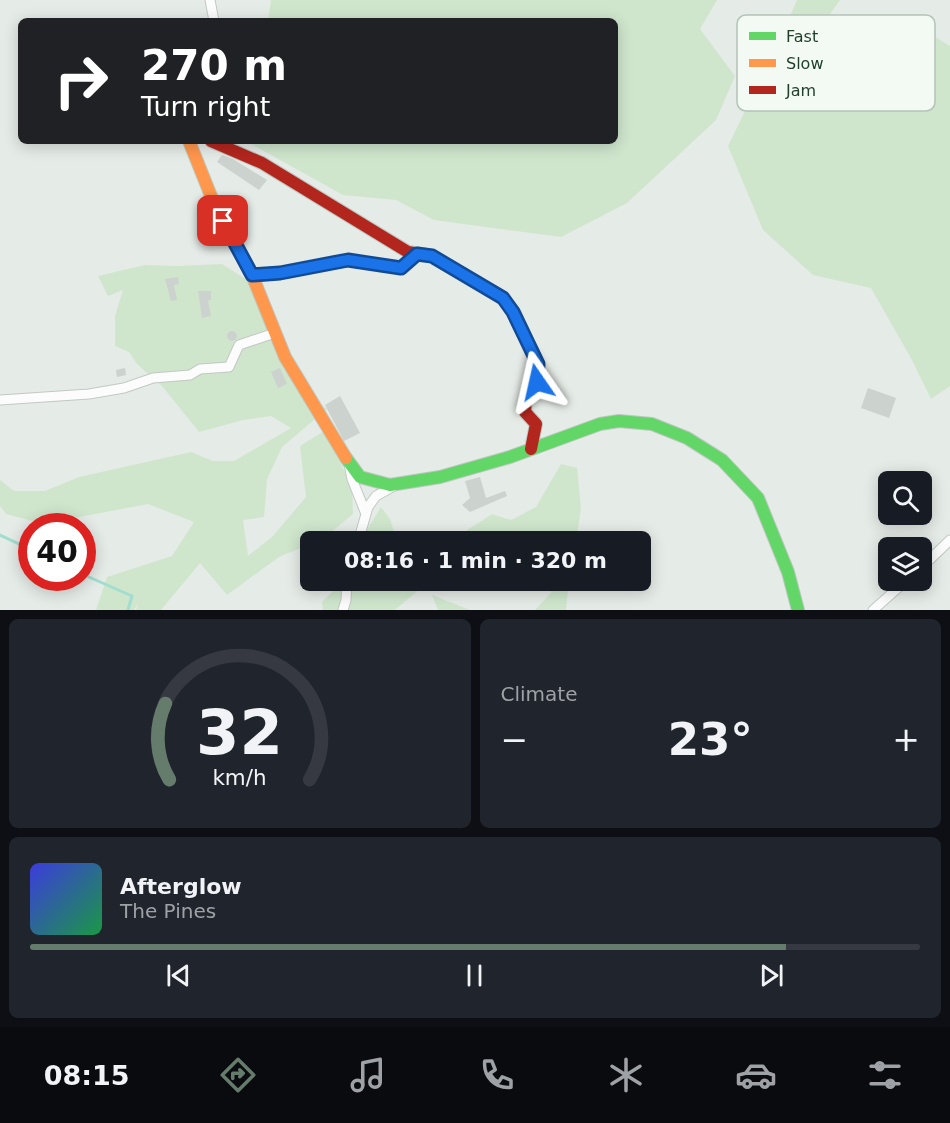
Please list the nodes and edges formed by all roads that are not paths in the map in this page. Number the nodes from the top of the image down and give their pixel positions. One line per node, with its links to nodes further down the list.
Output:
1 (210, 0): 2 (street)
2 (213, 18)
3 (190, 144): 6 (street)
4 (218, 144): 5 (street)
5 (417, 254): 6 (street); 9 (street)
6 (252, 275): 7 (street)
7 (275, 333): 8 (street); 10 (street)
8 (0, 400)
9 (531, 449): 11 (street); 19 (street)
10 (349, 464): 11 (street); 12 (street)
11 (398, 484): 12 (street)
12 (367, 516): 13 (street)
13 (362, 531)
14 (950, 540): 15 (street)
15 (932, 557)
16 (346, 591): 18 (street)
17 (895, 591): 20 (street)
18 (343, 610)
19 (798, 610)
20 (873, 610)

